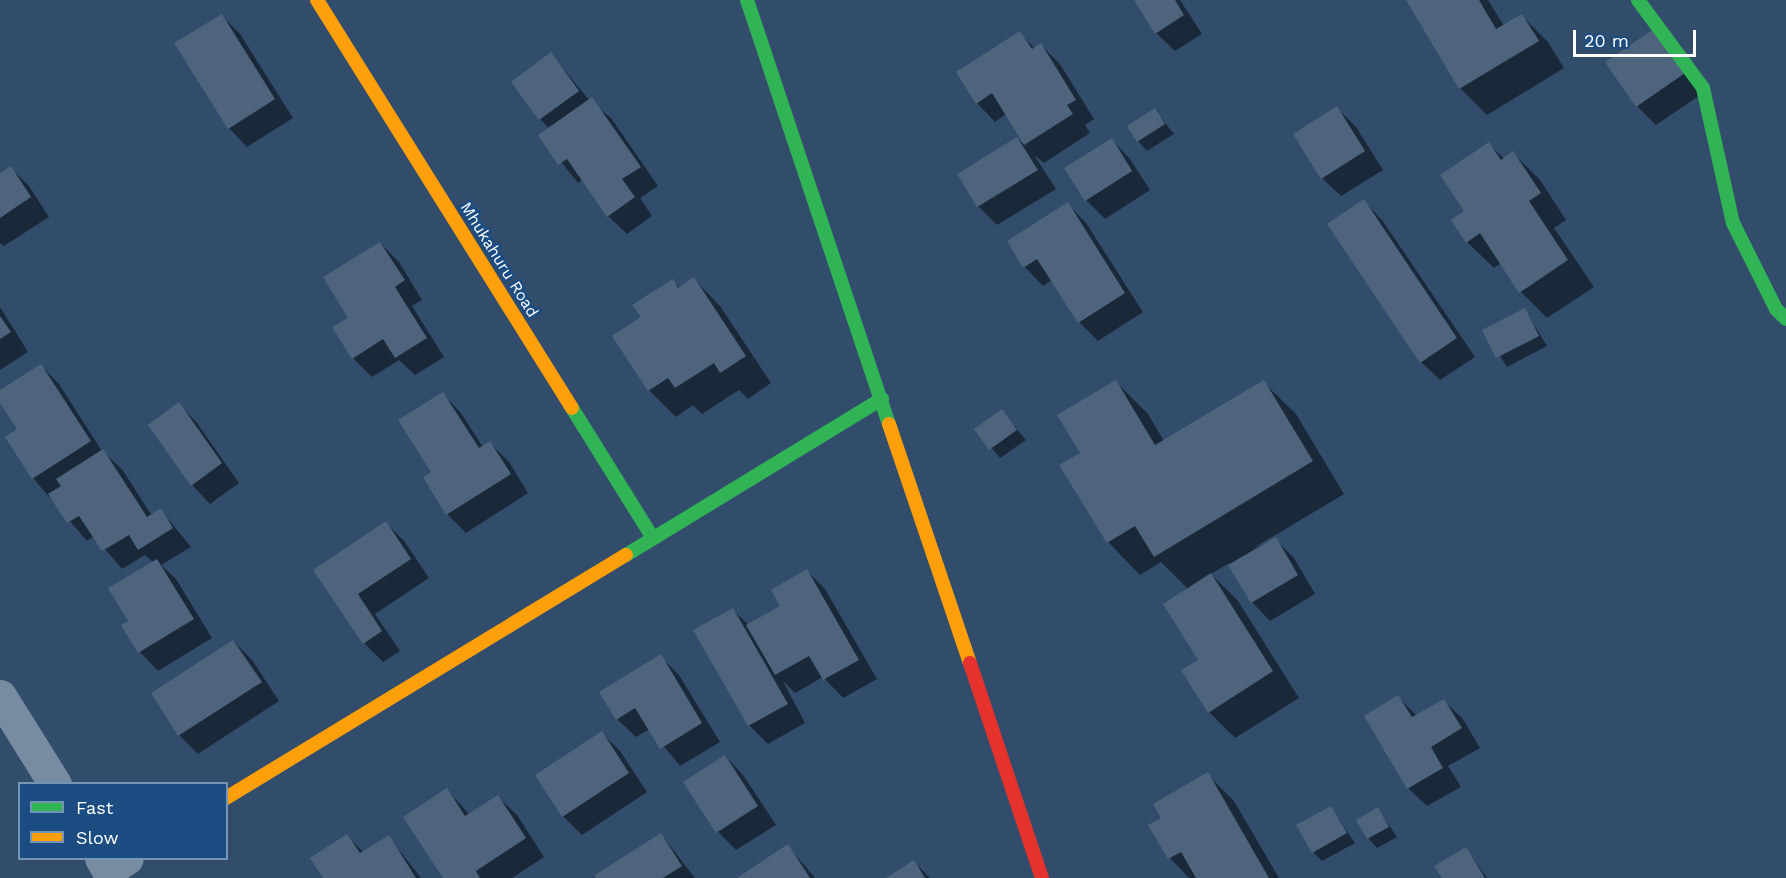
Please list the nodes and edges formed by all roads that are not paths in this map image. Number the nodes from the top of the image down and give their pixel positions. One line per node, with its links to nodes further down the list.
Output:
1 (316, 0): 6 (street, Mhukahuru Road)
2 (747, 0): 5 (street)
3 (1638, 0): 4 (street)
4 (1786, 319)
5 (882, 399): 6 (street); 10 (street)
6 (652, 538): 9 (street)
7 (0, 696): 8 (street)
8 (54, 782)
9 (228, 797)
10 (1042, 878)

